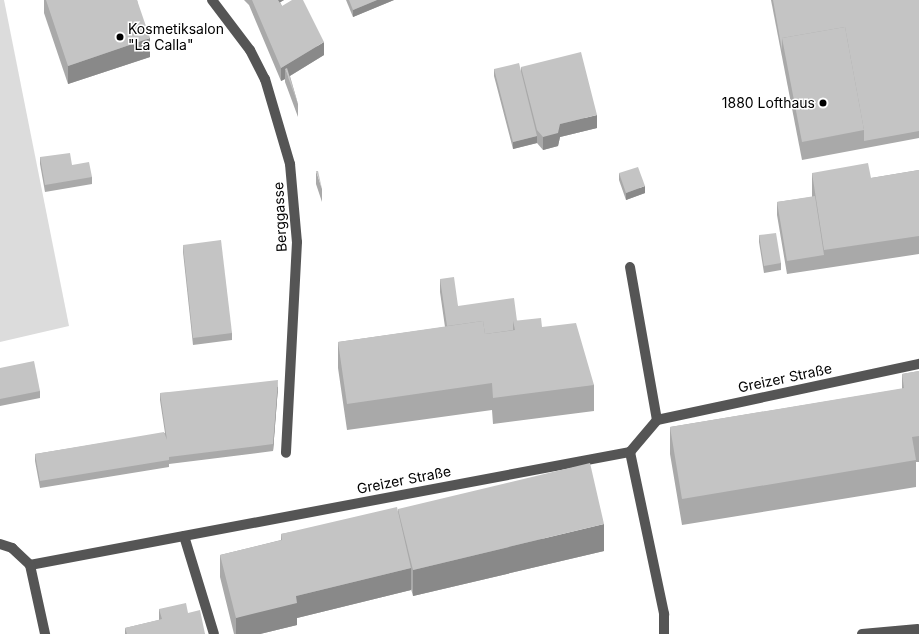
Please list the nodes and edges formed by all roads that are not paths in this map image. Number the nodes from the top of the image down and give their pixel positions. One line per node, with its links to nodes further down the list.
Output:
1 (212, 0): 6 (street, Berggasse)
2 (630, 267): 4 (street)
3 (919, 364): 4 (street, Greizer Straße)
4 (657, 420): 5 (street)
5 (630, 452): 7 (street, Greizer Straße); 13 (street)
6 (286, 453)
7 (184, 536): 9 (street, Greizer Straße); 12 (street)
8 (0, 544): 9 (street)
9 (30, 565): 11 (street)
10 (918, 629): 14 (street)
11 (45, 634)
12 (214, 634)
13 (664, 634)
14 (862, 634)

